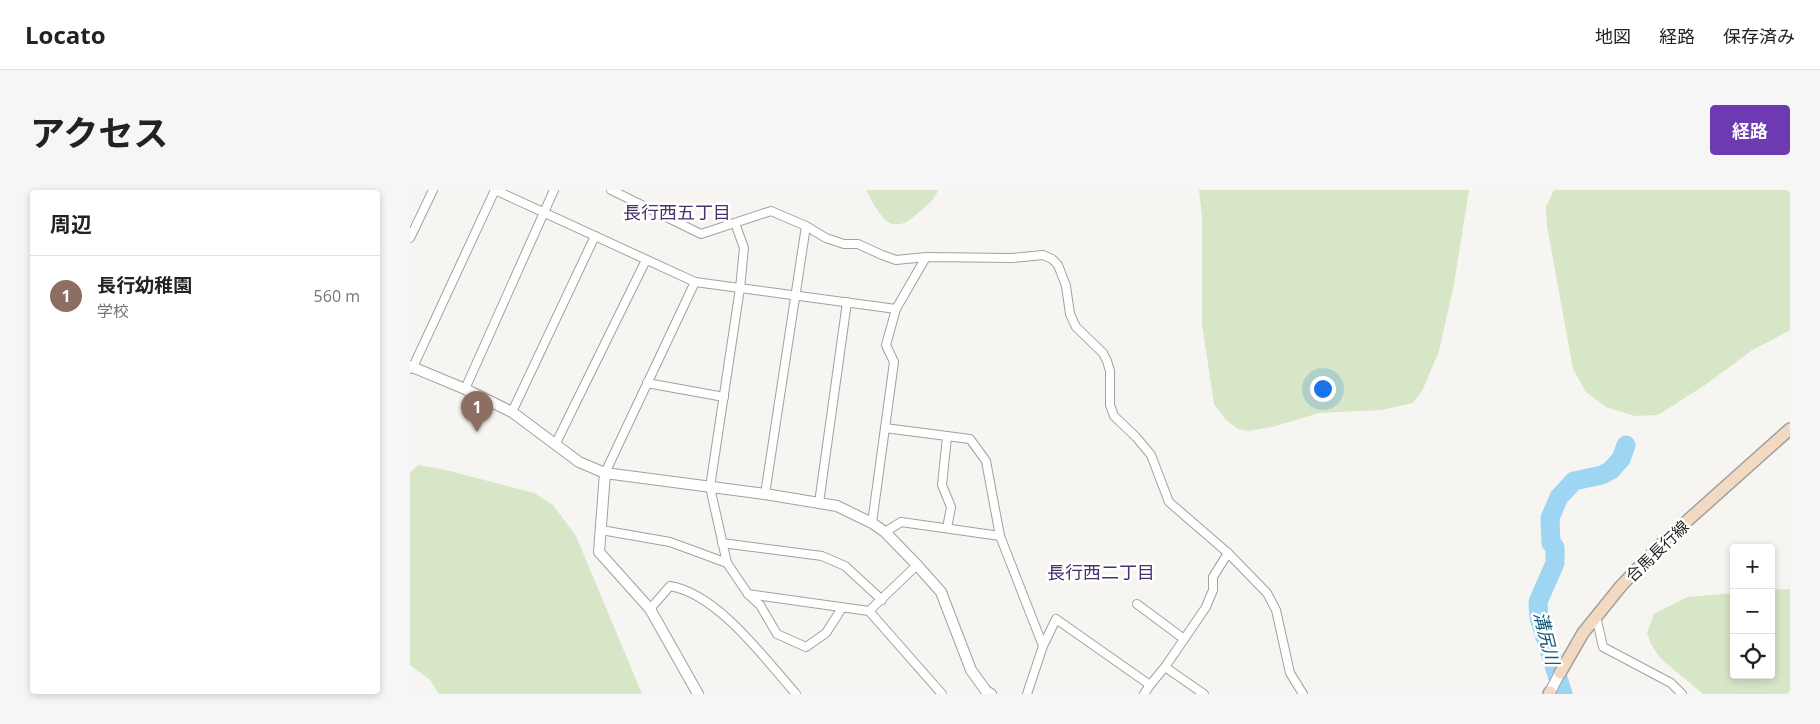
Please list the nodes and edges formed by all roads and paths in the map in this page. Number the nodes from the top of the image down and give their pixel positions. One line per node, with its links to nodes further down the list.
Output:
1 (433, 190): 8 (street)
2 (554, 190): 4 (street)
3 (611, 190): 5 (street)
4 (544, 213): 7 (street); 16 (street); 18 (street)
5 (734, 223): 6 (street); 12 (street)
6 (806, 226): 9 (street); 13 (street)
7 (595, 236): 10 (street); 20 (street)
8 (410, 238)
9 (926, 258): 15 (street); 35 (street)
10 (646, 260): 11 (street); 24 (street)
11 (695, 282): 12 (street); 17 (street)
12 (740, 288): 13 (street); 19 (street)
13 (795, 294): 14 (street); 27 (street)
14 (847, 302): 15 (street); 28 (street)
15 (896, 309): 21 (street)
16 (411, 367): 18 (street)
17 (647, 383): 19 (street); 25 (street)
18 (465, 388): 20 (street)
19 (724, 397): 26 (street)
20 (512, 412): 24 (street)
21 (885, 428): 23 (street); 29 (street)
22 (1790, 429): 44 (main road, 合馬長行線)
23 (947, 437): 30 (street); 33 (street)
24 (555, 445): 25 (street)
25 (605, 473): 26 (street); 31 (street)
26 (710, 487): 27 (street); 34 (street)
27 (765, 494): 28 (street)
28 (819, 503): 29 (street)
29 (872, 523): 32 (street)
30 (947, 528): 32 (street); 33 (street)
31 (600, 530): 36 (street); 42 (street)
32 (885, 532): 37 (street)
33 (1000, 536): 46 (street)
34 (722, 543): 36 (street); 39 (street)
35 (1228, 553): 45 (street); 58 (street)
36 (728, 563): 38 (street)
37 (917, 565): 39 (street); 54 (street)
38 (748, 594): 41 (street); 41 (street)
39 (882, 600): 43 (street)
40 (1137, 604): 45 (street)
41 (842, 608): 43 (street)
42 (650, 609): 51 (street); 52 (street)
43 (869, 612): 53 (street)
44 (1596, 616): 48 (main road, 合馬長行線); 59 (street)
45 (1184, 639): 47 (street)
46 (1043, 646): 49 (street); 55 (street)
47 (1165, 667): 49 (street); 57 (street)
48 (1560, 673): 50 (street, 合馬長行線)
49 (1150, 685): 56 (street)
50 (1550, 693)
51 (698, 694)
52 (796, 694)
53 (942, 694)
54 (991, 694)
55 (1027, 694)
56 (1144, 694)
57 (1204, 694)
58 (1303, 694)
59 (1682, 694)

